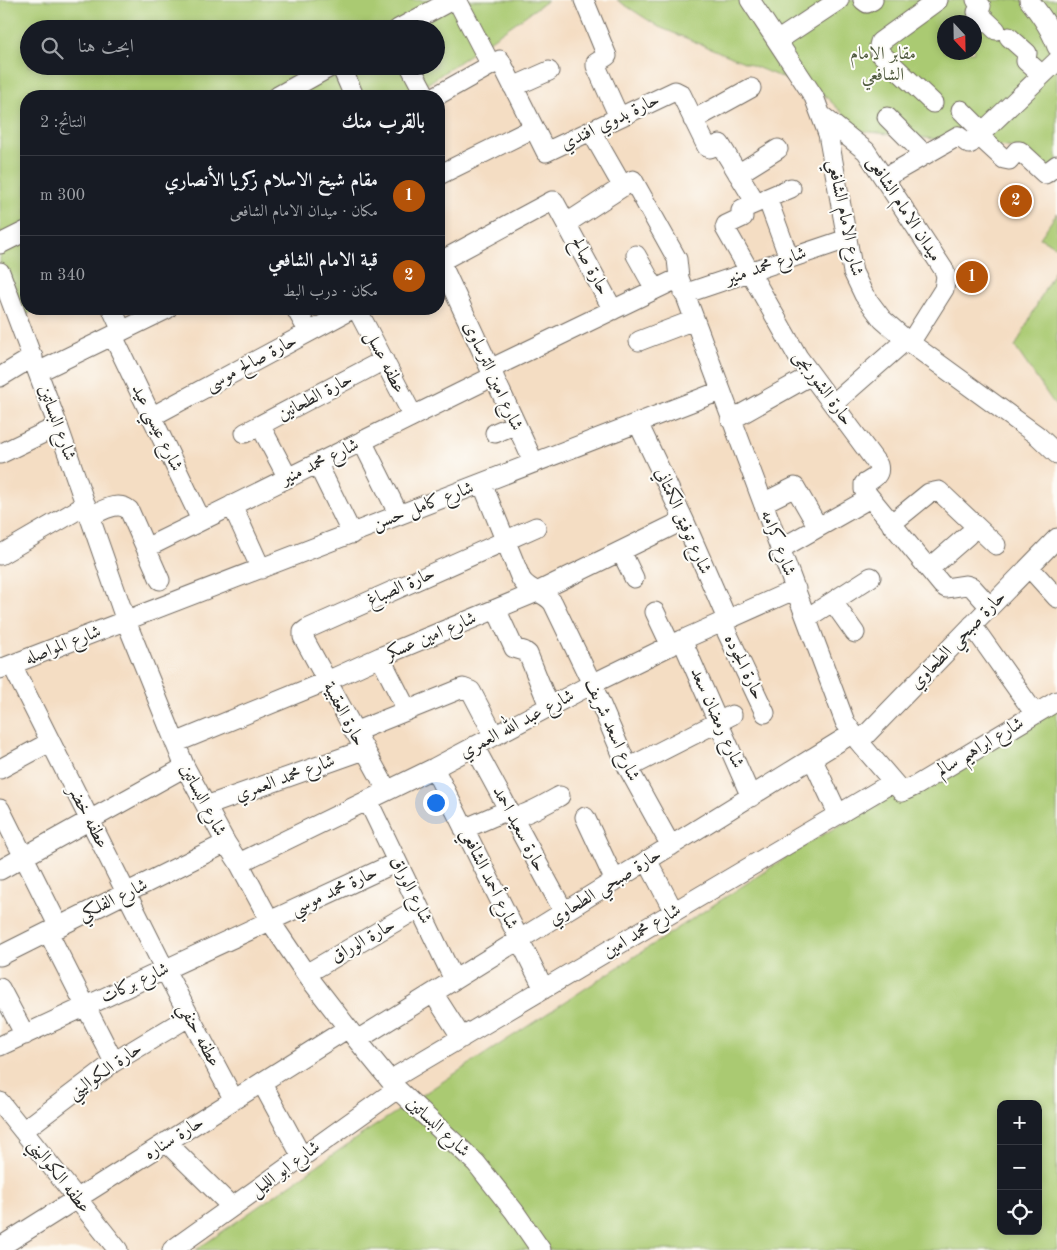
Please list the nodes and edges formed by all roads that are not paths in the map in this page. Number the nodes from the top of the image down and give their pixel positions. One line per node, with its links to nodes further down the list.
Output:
1 (452, 0): 11 (street)
2 (457, 0): 15 (street)
3 (584, 0): 30 (street)
4 (750, 0): 12 (street, شارع الامام الشافعي)
5 (839, 0): 12 (street)
6 (863, 0): 7 (street)
7 (873, 0)
8 (938, 0): 27 (street)
9 (976, 0): 20 (street)
10 (1029, 0): 13 (street)
11 (415, 20)
12 (777, 41): 29 (street, شارع الامام الشافعي)
13 (1057, 47)
14 (1057, 61): 20 (street)
15 (491, 65): 21 (street); 26 (street)
16 (549, 71): 21 (street)
17 (316, 75): 23 (street)
18 (344, 75): 24 (street)
19 (415, 75): 25 (street)
20 (1042, 75): 35 (street)
21 (512, 87): 33 (street)
22 (751, 88): 32 (street)
23 (289, 90)
24 (351, 90)
25 (423, 90)
26 (445, 91)
27 (933, 103)
28 (961, 110): 35 (street)
29 (821, 115): 41 (street, ميدان الامام الشافعى); 47 (street, شارع الامام الشافعي)
30 (619, 117): 32 (street, حارة بدوي افندي); 34 (street, حارة بدوي افندي)
31 (887, 117): 37 (street)
32 (694, 120): 40 (street, حارة بدوي افندي)
33 (534, 128): 34 (street, حارة بدوي افندي); 39 (street, حارة بدوي افندي)
34 (591, 130): 42 (street)
35 (981, 134): 37 (street); 38 (street)
36 (778, 149): 40 (street)
37 (925, 155): 41 (street)
38 (1057, 165)
39 (445, 172)
40 (738, 174): 44 (street, حارة بدوي افندي)
41 (884, 178): 67 (street, ميدان الامام الشافعى)
42 (623, 186): 45 (street); 55 (street, شارع كرامه)
43 (791, 188): 44 (street)
44 (761, 201): 51 (street, حارة بدوي افندي); 53 (street, حارة الشوربجى)
45 (567, 223): 50 (street); 57 (street, حارة صالح)
46 (20, 234): 48 (street)
47 (847, 239): 51 (street, شارع محمد منير); 67 (street, شارع الامام الشافعي)
48 (0, 244)
49 (636, 256): 56 (street)
50 (445, 258)
51 (789, 258): 53 (street, شارع محمد منير)
52 (0, 272): 69 (street, شارع البساتين)
53 (750, 272): 55 (street, شارع محمد منير); 71 (street, حارة الشوربجى)
54 (445, 274): 70 (street, شارع امين الترساوى)
55 (681, 286): 56 (street, شارع محمد منير); 63 (street, شارع كرامه)
56 (655, 289): 57 (street, شارع محمد منير)
57 (613, 310): 70 (street, شارع محمد منير)
58 (113, 315): 65 (street, شارع عيسي عيد)
59 (140, 315): 65 (street)
60 (299, 315): 64 (street)
61 (341, 315): 64 (street, حارة صالح موسى)
62 (360, 315): 68 (street, عطفه عسل)
63 (694, 320): 66 (street); 73 (street, شارع كرامه)
64 (309, 332): 76 (street, حارة صالح موسى)
65 (117, 333): 69 (street); 76 (street, شارع عيسي عيد)
66 (639, 341)
67 (908, 342): 74 (street, ميدان الامام الشافعى); 84 (street, شارع الامام الشافعي)
68 (384, 360): 75 (street, عطفه عسل); 87 (street, حارة الطحانين)
69 (36, 365): 72 (street); 80 (street, شارع البساتين)
70 (492, 373): 75 (street, شارع محمد منير); 79 (street, شارع امين الترساوى)
71 (811, 375): 74 (street, حارة الشوربجى); 77 (street)
72 (0, 377)
73 (720, 391): 77 (street, شارع كرامه); 78 (street, شارع كامل حسن)
74 (833, 404): 89 (street, حارة الشوربجى)
75 (413, 416): 82 (street, شارع محمد منير)
76 (151, 417): 94 (street, شارع عيسي عيد)
77 (731, 420): 90 (street, شارع كرامه)
78 (638, 423): 86 (street, شارع كامل حسن); 95 (street, شارع توفيق الكمتاني)
79 (516, 424): 81 (street); 86 (street, شارع امين الترساوى)
80 (58, 426): 83 (street); 92 (street, شارع البساتين)
81 (495, 433)
82 (362, 441): 85 (street, شارع محمد منير); 93 (street)
83 (0, 454)
84 (1057, 454)
85 (317, 463): 87 (street, شارع محمد منير); 99 (street)
86 (534, 463): 88 (street, شارع كامل حسن)
87 (288, 478): 91 (street, شارع محمد منير)
88 (482, 483): 93 (street, شارع كامل حسن); 102 (street, شارع اسعد شريف)
89 (870, 498): 96 (street); 98 (street)
90 (763, 503): 98 (street); 105 (street, شارع كرامه)
91 (232, 505): 94 (street, شارع محمد منير); 109 (street)
92 (88, 511): 104 (street); 107 (street); 122 (street, شارع البساتين)
93 (399, 515): 99 (street, شارع كامل حسن)
94 (201, 520): 104 (street, شارع محمد منير)
95 (684, 520): 106 (street, شارع امين عسكر); 123 (street, شارع توفيق الكمتاني)
96 (891, 524): 103 (street); 110 (street)
97 (536, 527): 102 (street, حارة الصباغ)
98 (818, 527): 105 (street)
99 (352, 534): 109 (street, شارع كامل حسن)
100 (968, 535): 110 (street)
101 (1057, 538): 108 (street, حارة صبحي الطحاوي)
102 (504, 540): 115 (street, شارع اسعد شريف); 126 (street, حارة الصباغ)
103 (996, 545)
104 (146, 548): 113 (street)
105 (780, 549): 114 (street, شارع كرامه)
106 (621, 551): 112 (street); 115 (street, شارع امين عسكر)
107 (0, 555)
108 (1029, 567): 116 (street); 118 (street, حارة صبحي الطحاوي)
109 (261, 569): 122 (street, شارع كامل حسن)
110 (929, 569): 118 (street)
111 (871, 577): 117 (street)
112 (634, 578)
113 (160, 580)
114 (796, 589): 121 (street, شارع كرامه); 123 (street, شارع عبد الله العمري)
115 (537, 592): 119 (street, شارع امين عسكر); 131 (street, شارع اسعد شريف)
116 (1057, 598)
117 (833, 602): 121 (street); 125 (street)
118 (990, 606): 124 (street, حارة صبحي الطحاوي)
119 (496, 609): 128 (street, شارع امين عسكر); 133 (street)
120 (655, 612): 127 (street, شارع رمضان سعد)
121 (807, 618): 140 (street, شارع كرامه)
122 (126, 621): 129 (street, شارع المواصله); 142 (street, شارع البساتين)
123 (724, 621): 127 (street, شارع عبد الله العمري); 135 (street, حارة الجوده)
124 (972, 626): 136 (street); 140 (street, حارة صبحي الطحاوي)
125 (855, 633)
126 (303, 637): 130 (street, حارة العقبية)
127 (676, 643): 131 (street, شارع عبد الله العمري); 137 (street, شارع رمضان سعد)
128 (380, 657): 130 (street, شارع امين عسكر); 134 (street)
129 (6, 667): 141 (street, عطفه خضر)
130 (327, 681): 138 (street, حارة العقبية); 142 (street, شارع امين عسكر)
131 (592, 684): 133 (street, شارع عبد الله العمري); 148 (street, شارع اسعد شريف)
132 (1057, 701): 136 (street, شارع ابراهيم سالم)
133 (549, 706): 139 (street, شارع عبد الله العمري)
134 (407, 710): 138 (street); 139 (street)
135 (766, 713)
136 (1035, 714): 150 (street, شارع ابراهيم سالم)
137 (725, 719): 148 (street); 153 (street, شارع رمضان سعد)
138 (354, 732): 144 (street, حارة العقبية)
139 (494, 735): 143 (street, شارع عبد الله العمري)
140 (856, 737): 145 (street, حارة صبحي الطحاوي); 150 (street, شارع كرامه)
141 (50, 742): 149 (street); 160 (street, عطفه خضر)
142 (175, 743): 146 (street, شارع البساتين)
143 (474, 746): 147 (street, شارع عبد الله العمري); 158 (street, حارة سعيد احمد)
144 (364, 750): 151 (street, حارة العقبية); 155 (street, شارع محمد العمري)
145 (812, 758): 153 (street, حارة صبحي الطحاوي); 157 (street)
146 (185, 767): 155 (street, شارع البساتين); 160 (street)
147 (434, 768): 151 (street, شارع عبد الله العمري); 161 (street, شارع أحمد الشافعي)
148 (628, 768): 163 (street, شارع اسعد شريف)
149 (0, 769)
150 (898, 787): 157 (street, شارع محمد امين)
151 (387, 790): 154 (street, شارع عبد الله العمري)
152 (560, 796): 158 (street)
153 (751, 796): 163 (street, حارة صبحي الطحاوي)
154 (368, 801): 166 (street, شارع عبد الله العمري); 167 (street, شارع الوراق)
155 (206, 806): 162 (street, شارع البساتين)
156 (0, 808): 164 (street)
157 (838, 814): 173 (street, شارع محمد امين)
158 (512, 815): 161 (street); 172 (street, حارة سعيد احمد)
159 (585, 817): 169 (street)
160 (90, 820): 164 (street); 170 (street, عطفه خضر)
161 (464, 829): 176 (street, شارع أحمد الشافعي)
162 (226, 843): 166 (street, شارع البساتين); 170 (street, شارع الفلكي)
163 (671, 846): 165 (street, حارة صبحي الطحاوي)
164 (24, 857): 168 (street); 175 (street)
165 (647, 860): 169 (street, حارة صبحي الطحاوي); 173 (street)
166 (239, 862): 174 (street, شارع البساتين)
167 (397, 862): 171 (street, شارع الوراق); 174 (street, حارة محمد موسي)
168 (0, 870)
169 (615, 881): 172 (street, حارة صبحي الطحاوي)
170 (126, 893): 175 (street, شارع الفلكي); 178 (street, عطفه خضر)
171 (419, 908): 179 (street, حارة الوراق); 180 (street, شارع الوراق)
172 (564, 912): 176 (street, حارة صبحي الطحاوي)
173 (674, 912): 182 (street, شارع محمد امين)
174 (270, 920): 178 (street, شارع بركات); 179 (street, شارع البساتين)
175 (54, 929): 177 (street, شارع الفلكي); 184 (street)
176 (519, 940): 180 (street, حارة صبحي الطحاوي); 182 (street, شارع أحمد الشافعي)
177 (0, 956)
178 (165, 970): 184 (street, شارع بركات); 185 (street, عطفه حنفي)
179 (306, 974): 186 (street, شارع البساتين)
180 (454, 980): 183 (street, حارة صبحي الطحاوي)
181 (0, 988): 187 (street)
182 (544, 989): 188 (street, شارع محمد امين)
183 (433, 993): 186 (street, حارة صبحي الطحاوي); 188 (street)
184 (86, 1006): 187 (street, شارع بركات); 190 (street)
185 (190, 1016): 190 (street, حارة الكواليني); 193 (street, عطفه حنفي)
186 (352, 1034): 191 (street, حارة سناره); 192 (street, شارع البساتين)
187 (25, 1035): 189 (street, شارع بركات)
188 (462, 1038): 192 (street, شارع محمد امين)
189 (0, 1046)
190 (114, 1062): 195 (street, حارة الكواليني)
191 (262, 1082): 193 (street, حارة سناره); 197 (street)
192 (394, 1084): 197 (street, شارع ابو الليل); 203 (street, شارع البساتين)
193 (234, 1100): 196 (street, حارة سناره)
194 (0, 1102): 195 (street, عطفه الكواليني)
195 (23, 1131): 198 (street, عطفه الكواليني)
196 (166, 1142): 198 (street, حارة سناره); 199 (street)
197 (302, 1157): 199 (street, شارع ابو الليل)
198 (77, 1199): 200 (street, حارة سناره); 201 (street, عطفه الكواليني)
199 (232, 1207): 202 (street, شارع ابو الليل)
200 (0, 1247)
201 (118, 1250)
202 (172, 1250)
203 (541, 1250)

